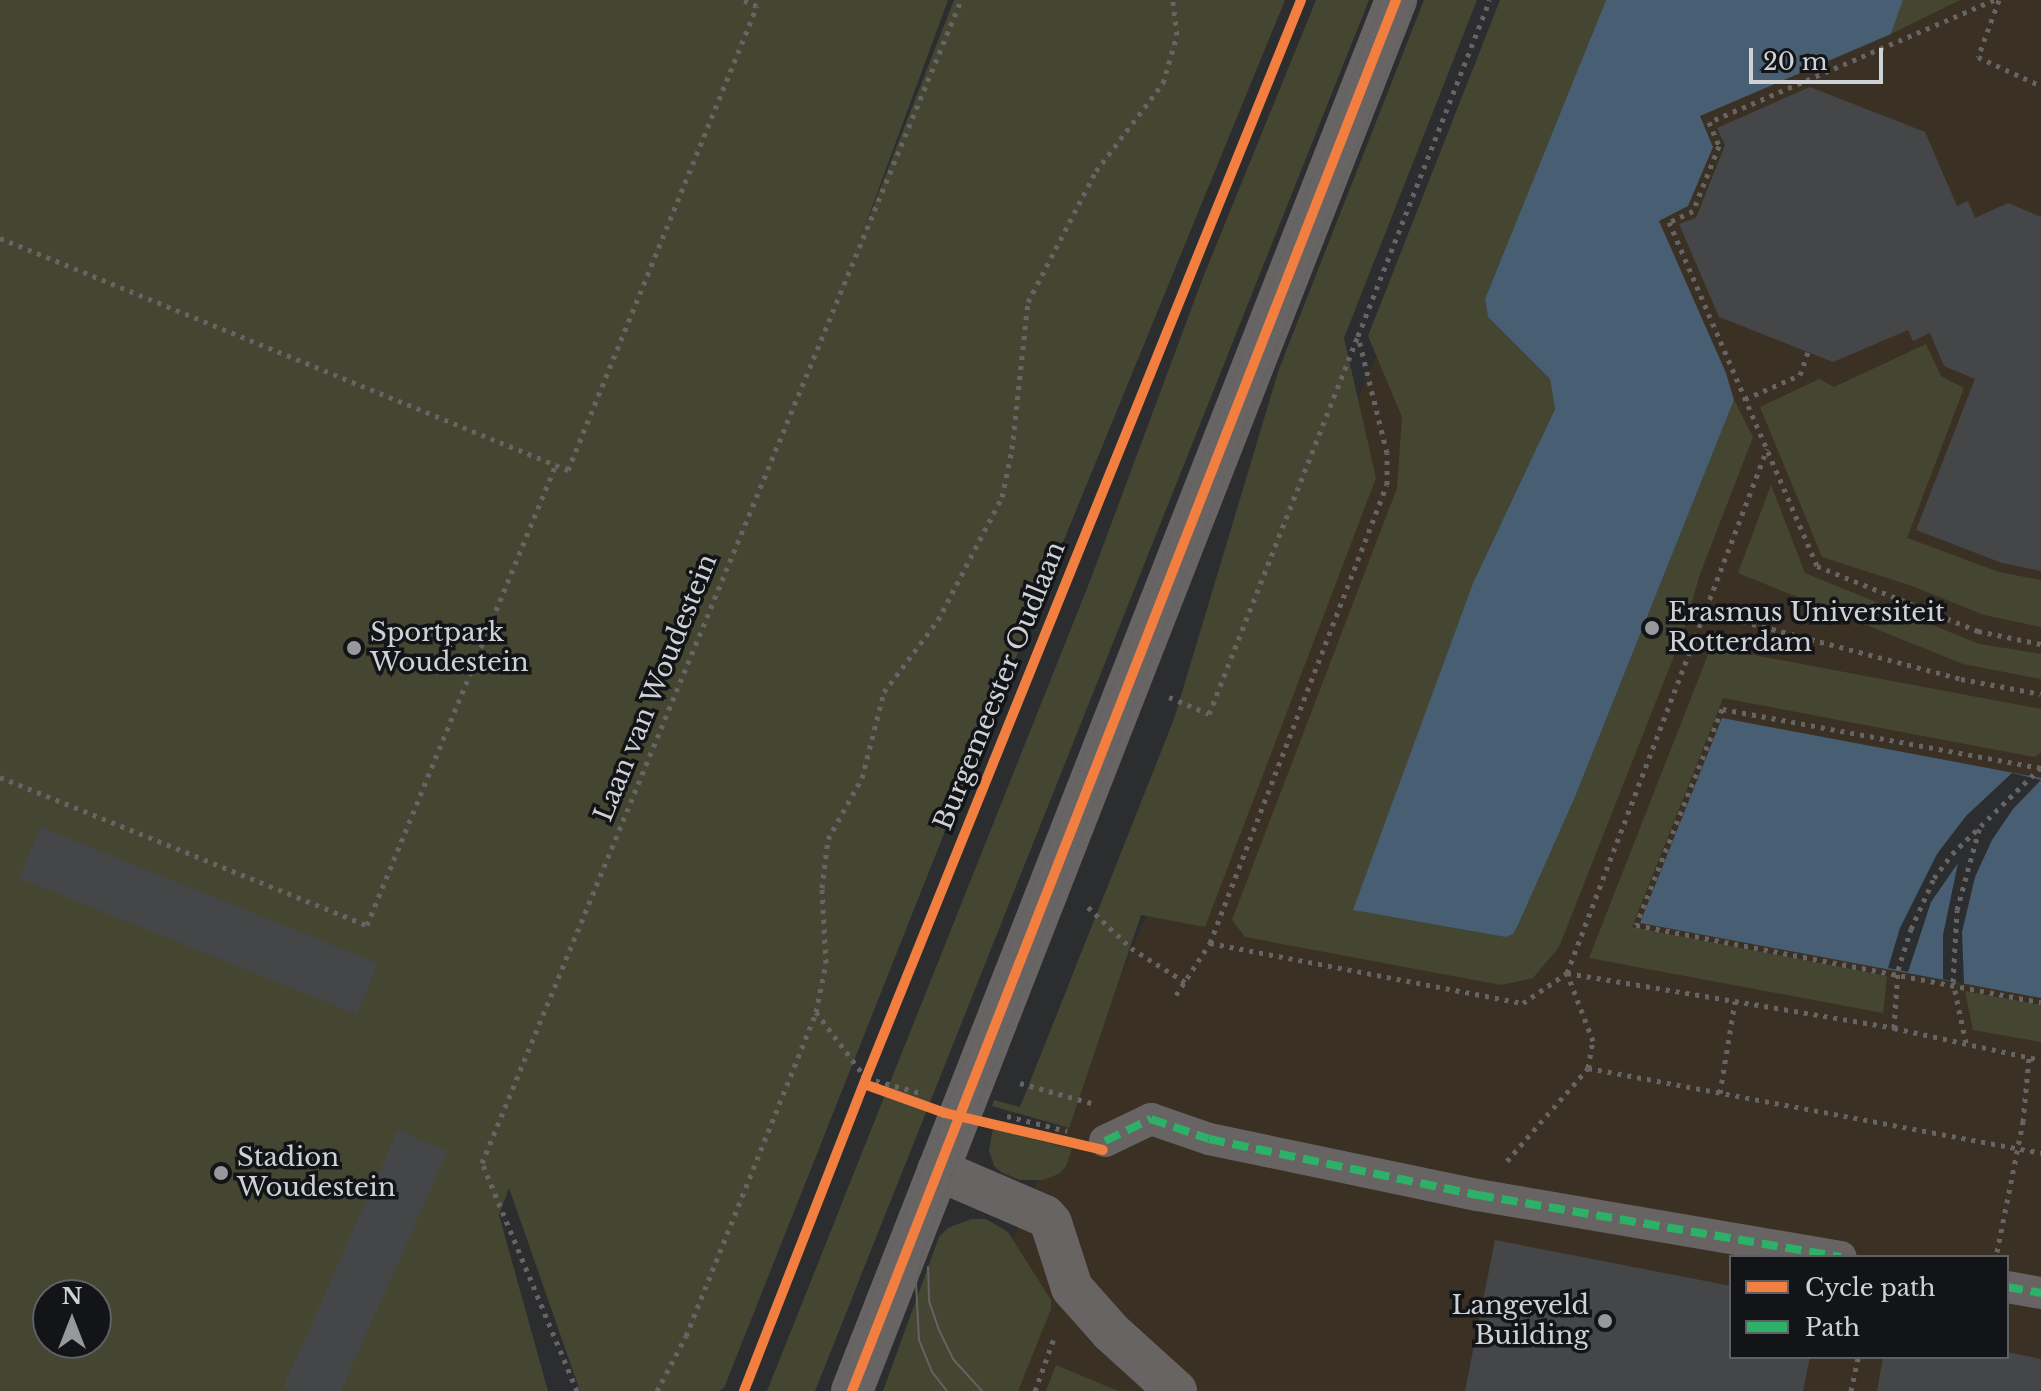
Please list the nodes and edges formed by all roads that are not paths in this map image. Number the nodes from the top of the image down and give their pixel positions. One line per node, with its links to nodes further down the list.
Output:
1 (1396, 0): 3 (street)
2 (1089, 1142): 4 (street)
3 (938, 1170): 7 (street); 8 (street)
4 (1829, 1255)
5 (2009, 1287): 6 (street)
6 (2041, 1293)
7 (852, 1391)
8 (1176, 1391)

